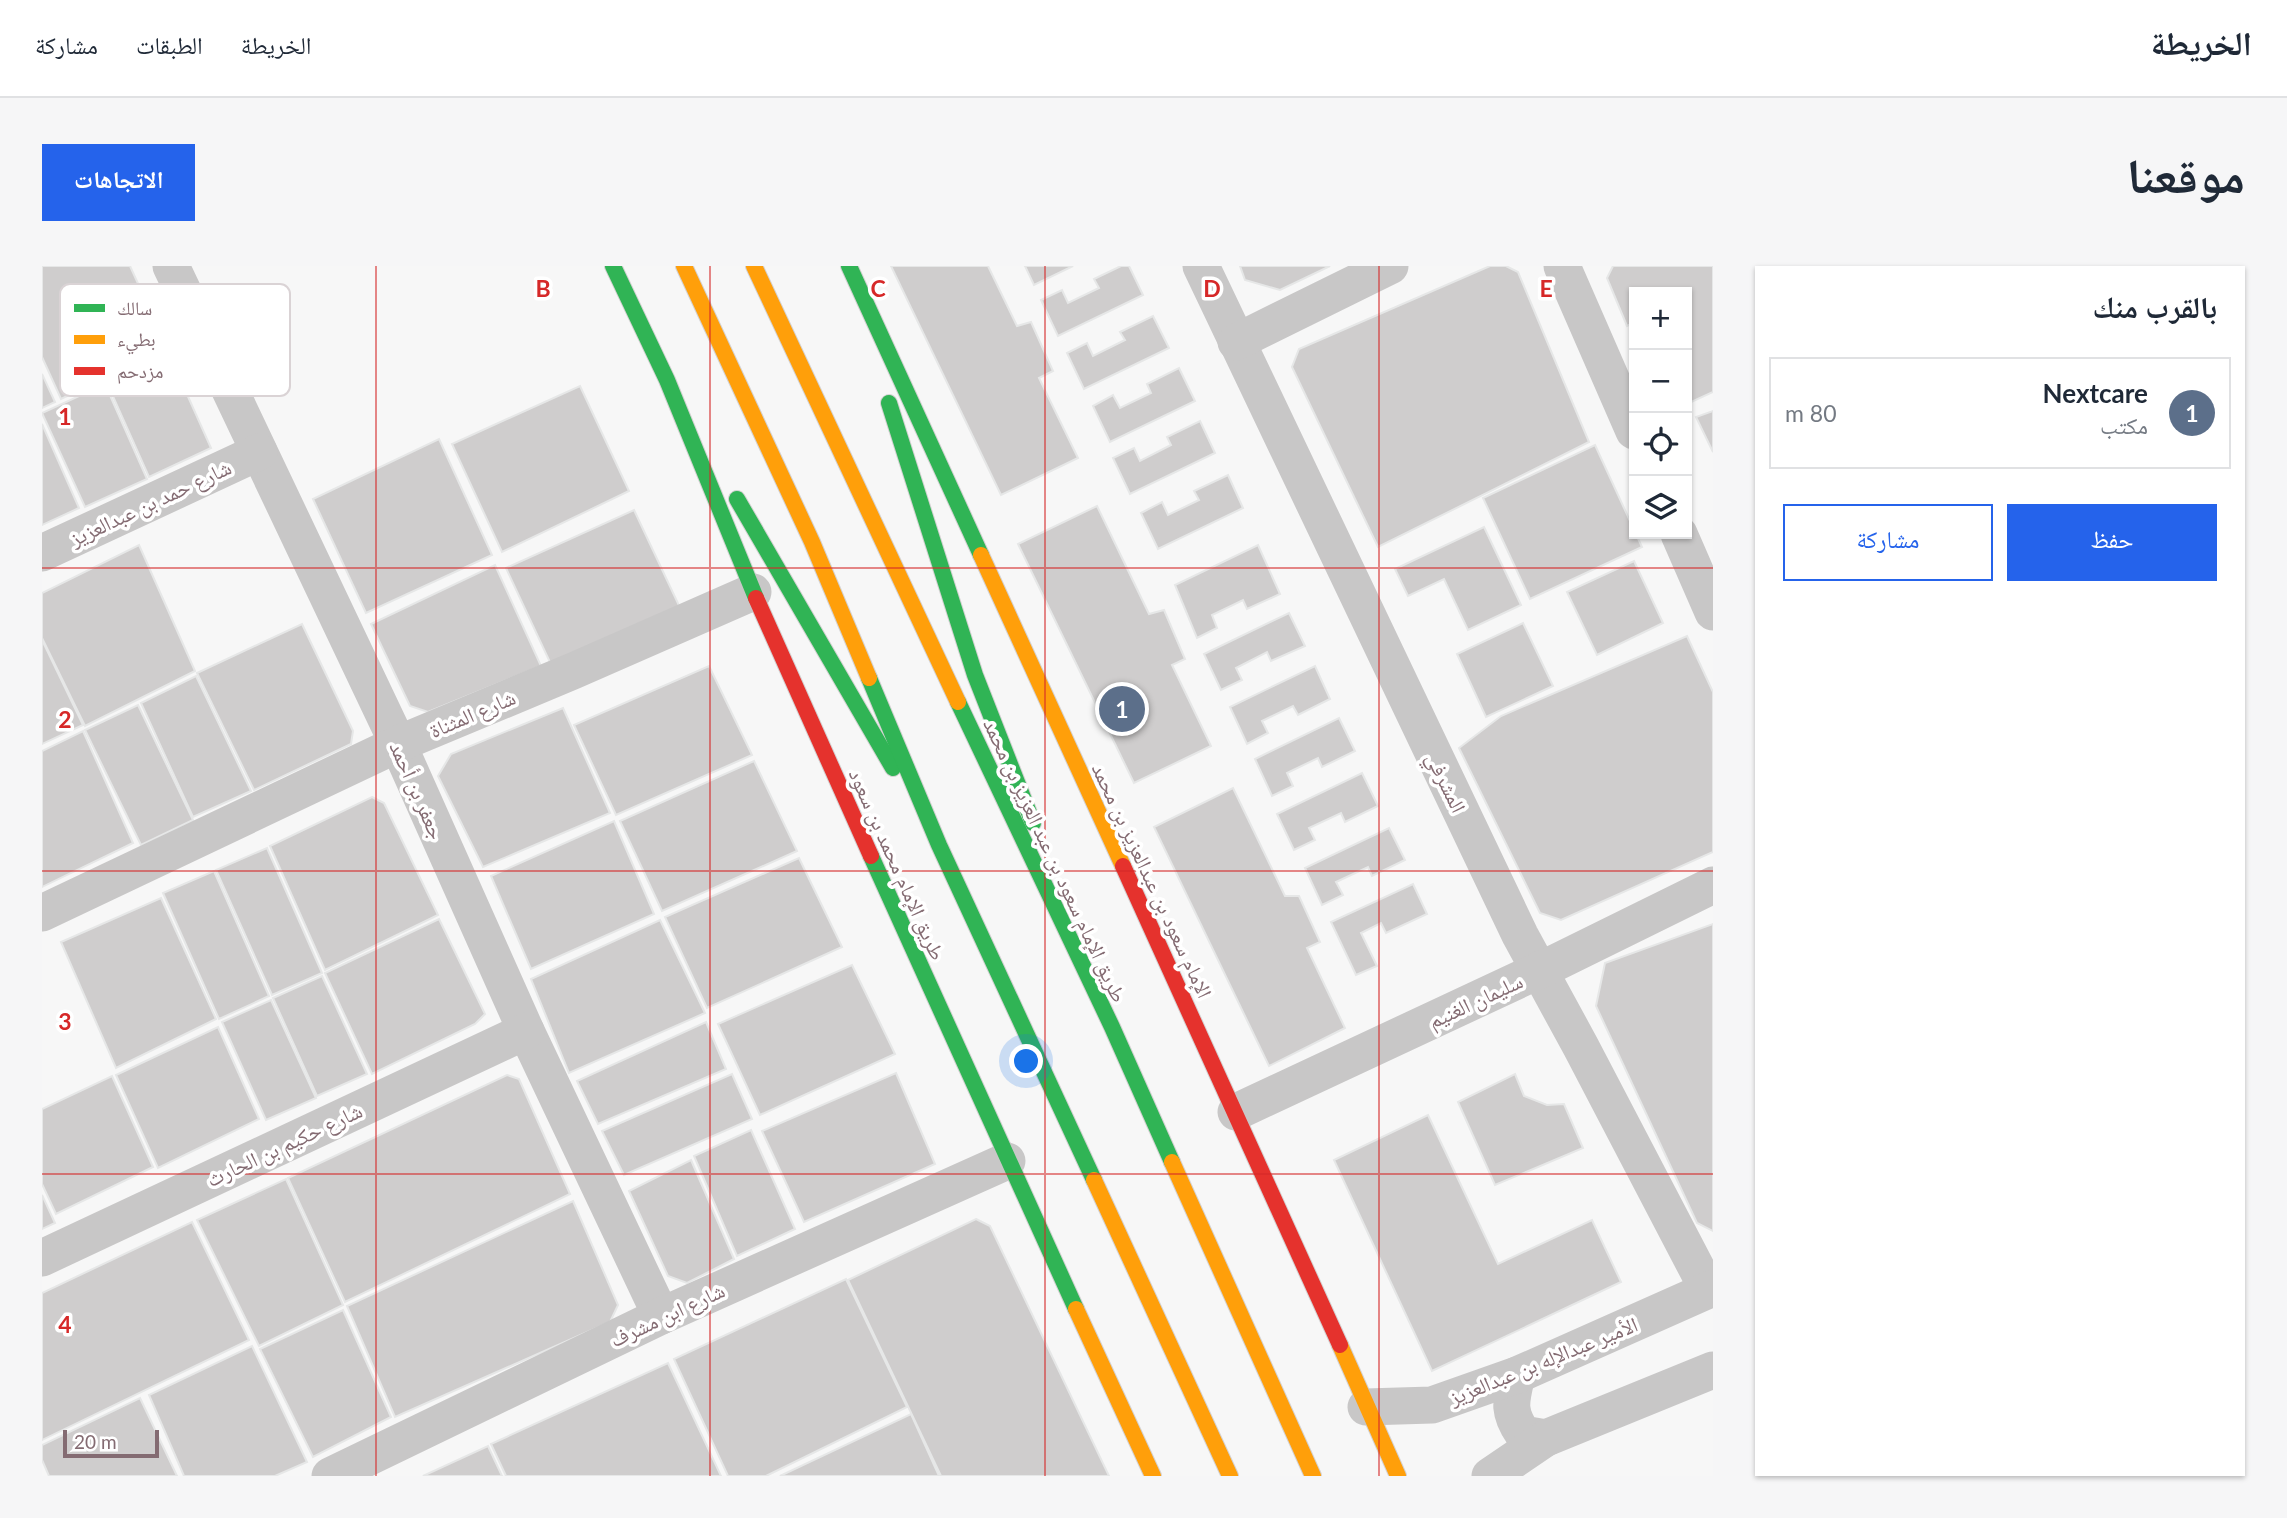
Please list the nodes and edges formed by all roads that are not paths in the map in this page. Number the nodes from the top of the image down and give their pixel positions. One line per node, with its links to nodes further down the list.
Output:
1 (171, 266): 9 (street, جعفر بن أحمد)
2 (613, 266): 11 (main road, طريق الإمام محمد بن سعود)
3 (684, 266): 20 (main road)
4 (754, 266): 24 (main road, طريق الإمام سعود بن عبد العزيز بن محمد)
5 (848, 266): 24 (main road); 26 (main road, الإمام سعود بن عبدالعزيز بن محمد)
6 (1201, 266): 10 (street, المشرفي)
7 (1390, 266): 10 (street)
8 (1562, 266): 13 (street)
9 (180, 284)
10 (1236, 342): 23 (street, المشرفي)
11 (667, 380): 17 (main road, طريق الإمام محمد بن سعود); 20 (main road)
12 (233, 396): 14 (street, جعفر بن أحمد)
13 (1629, 420)
14 (259, 452): 16 (street, شارع حمد بن عبدالعزيز); 19 (street, جعفر بن أحمد)
15 (1681, 539): 18 (street)
16 (42, 553)
17 (753, 592): 19 (street, شارع المثناة); 27 (main road, طريق الإمام محمد بن سعود)
18 (1713, 612)
19 (398, 744): 22 (street, شارع المثناة); 25 (street, جعفر بن أحمد)
20 (939, 845): 37 (main road)
21 (1713, 885): 23 (street, سليمان الغنيم)
22 (42, 913)
23 (1538, 970): 26 (street, سليمان الغنيم); 29 (street, المشرفي)
24 (1112, 1027): 38 (main road, طريق الإمام سعود بن عبد العزيز بن محمد)
25 (526, 1031): 28 (street, شارع حكيم بن الحارث); 30 (street, جعفر بن أحمد)
26 (1236, 1112): 33 (main road, الإمام سعود بن عبدالعزيز بن محمد)
27 (1007, 1161): 30 (street, شارع ابن مشرف); 36 (main road, طريق الإمام محمد بن سعود)
28 (42, 1258)
29 (1711, 1289): 32 (street, الأمير عبدالإله بن عبدالعزيز)
30 (661, 1316): 35 (street, شارع ابن مشرف)
31 (1712, 1373): 34 (street)
32 (1517, 1375): 33 (street, الأمير عبدالإله بن عبدالعزيز); 34 (street)
33 (1366, 1407): 39 (main road, الإمام سعود بن عبدالعزيز بن محمد)
34 (1546, 1438): 40 (street)
35 (330, 1476)
36 (1153, 1476)
37 (1230, 1476)
38 (1313, 1476)
39 (1398, 1476)
40 (1490, 1476)

